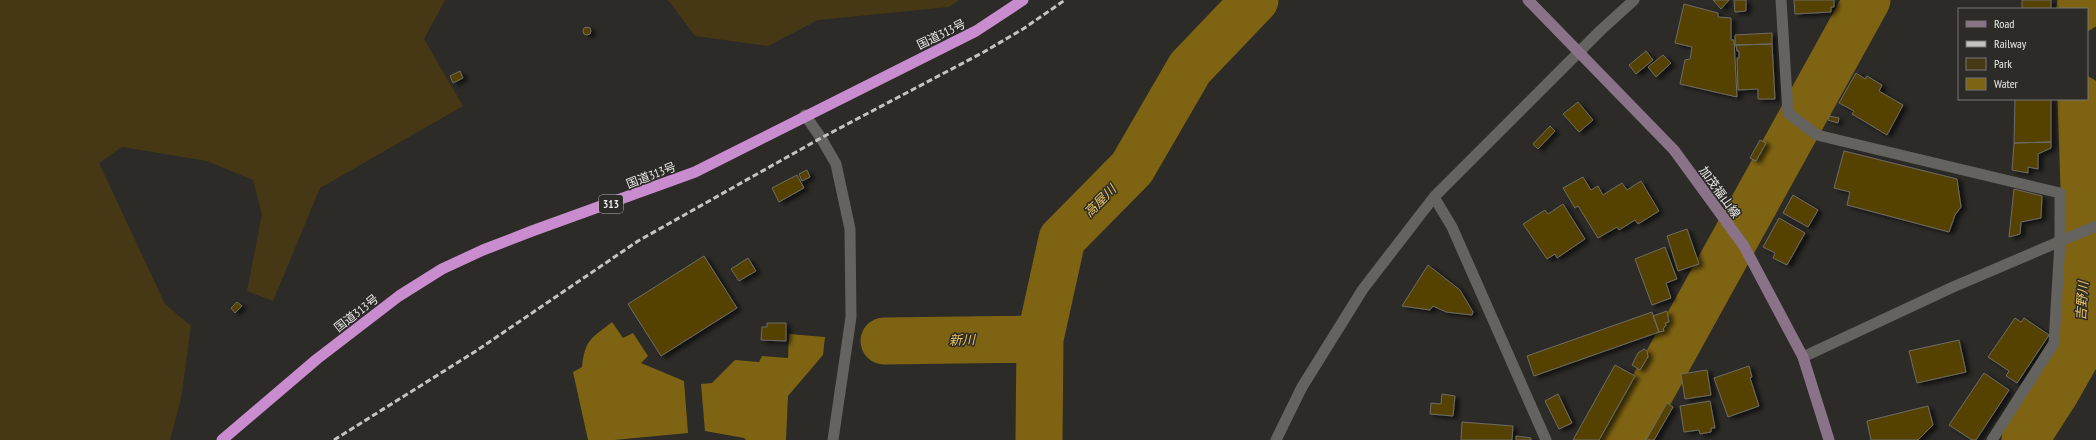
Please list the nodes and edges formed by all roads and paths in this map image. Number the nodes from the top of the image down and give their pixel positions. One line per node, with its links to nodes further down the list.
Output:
1 (1023, 0): 6 (highway, 国道313号 / 313)
2 (1528, 0): 5 (main road, 加茂福山線)
3 (1634, 0): 5 (street)
4 (1781, 0): 9 (street)
5 (1579, 53): 7 (street); 10 (main road, 加茂福山線)
6 (805, 115): 11 (highway, 国道313号 / 313); 12 (street)
7 (1434, 197): 13 (street); 14 (street)
8 (2096, 226): 9 (street)
9 (2060, 242): 10 (street); 16 (street)
10 (1803, 358): 15 (main road, 加茂福山線)
11 (222, 440)
12 (834, 440)
13 (1276, 440)
14 (1546, 440)
15 (1829, 440)
16 (1992, 440)

